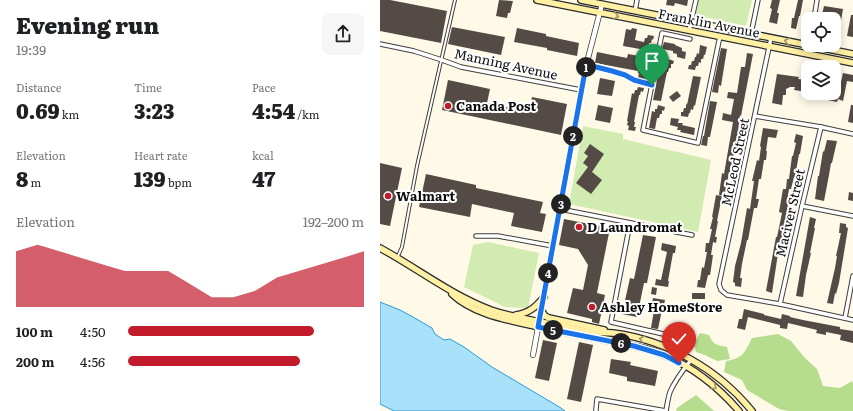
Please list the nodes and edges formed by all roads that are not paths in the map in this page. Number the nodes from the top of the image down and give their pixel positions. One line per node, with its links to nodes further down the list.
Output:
1 (455, 0): 24 (lane)
2 (537, 0): 10 (main road, Franklin Avenue)
3 (581, 0): 8 (main road, Franklin Avenue)
4 (637, 0): 9 (street)
5 (696, 0): 12 (street)
6 (758, 0): 14 (street)
7 (817, 0): 11 (street)
8 (602, 4): 9 (main road, Franklin Avenue); 10 (street)
9 (635, 11): 12 (main road, Franklin Avenue)
10 (600, 12): 13 (main road, Franklin Avenue, one-way to 13); 26 (street)
11 (815, 12)
12 (692, 22): 13 (street); 14 (main road, Franklin Avenue)
13 (690, 30): 15 (main road, Franklin Avenue)
14 (751, 34): 16 (main road, Franklin Avenue)
15 (720, 36): 20 (main road, Franklin Avenue); 27 (street)
16 (771, 38): 19 (main road, Franklin Avenue, one-way to 16); 20 (street, McLeod Street)
17 (690, 39): 27 (street)
18 (380, 44): 24 (street, Manning Avenue)
19 (801, 44)
20 (770, 46): 22 (main road, Franklin Avenue); 29 (street, McLeod Street)
21 (841, 52): 23 (main road, Franklin Avenue)
22 (808, 54): 25 (main road, Franklin Avenue)
23 (853, 54)
24 (442, 60): 28 (street, Manning Avenue); 40 (lane)
25 (853, 63)
26 (586, 66): 27 (street); 28 (street)
27 (652, 85)
28 (582, 90): 33 (street)
29 (755, 116): 30 (street); 44 (street, McLeod Street)
30 (821, 127): 31 (street); 32 (street, Maciver Street)
31 (853, 134)
32 (802, 206): 34 (street); 44 (street, Maciver Street)
33 (560, 209): 35 (street); 38 (street)
34 (853, 216)
35 (630, 223): 36 (street); 51 (street)
36 (692, 235)
37 (476, 236): 38 (street)
38 (553, 246): 43 (street)
39 (380, 248): 40 (main road)
40 (397, 258): 42 (main road)
41 (853, 276): 47 (street)
42 (445, 287): 46 (main road); 49 (main road)
43 (544, 297): 45 (street); 46 (main road)
44 (780, 304): 47 (street)
45 (541, 310): 49 (street); 50 (main road)
46 (513, 316): 49 (main road)
47 (845, 318): 48 (street)
48 (853, 320)
49 (539, 324): 50 (main road); 52 (street); 54 (main road)
50 (612, 333): 53 (main road, one-way to 50)
51 (672, 336)
52 (534, 355)
53 (691, 360): 54 (street); 58 (main road)
54 (686, 366): 56 (street); 57 (main road, one-way to 57)
55 (596, 411): 56 (street)
56 (666, 411)
57 (740, 411)
58 (752, 411)

